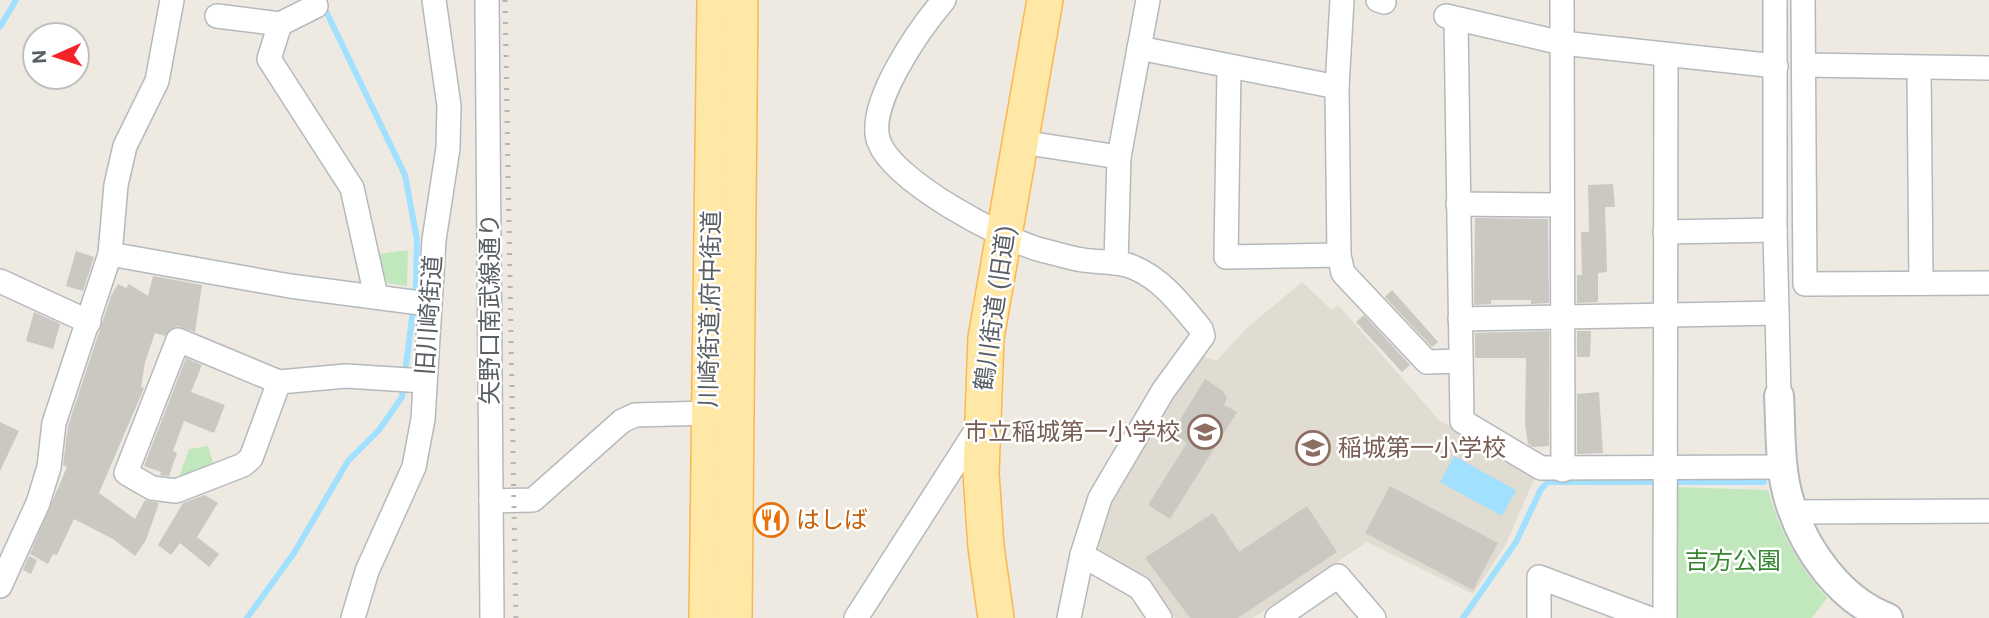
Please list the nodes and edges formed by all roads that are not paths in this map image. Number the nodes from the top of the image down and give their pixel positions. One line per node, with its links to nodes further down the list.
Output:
1 (172, 0): 34 (street)
2 (434, 0): 43 (street, 旧川崎街道)
3 (487, 0): 58 (street, 矢野口南武線通り)
4 (715, 0): 53 (main road, 川崎街道;府中街道)
5 (740, 0): 66 (main road)
6 (944, 0): 33 (street)
7 (1045, 0): 27 (main road, 鶴川街道 (旧道))
8 (1148, 0): 19 (street)
9 (1342, 0): 26 (street)
10 (1562, 0): 18 (street)
11 (1775, 0): 16 (street)
12 (1803, 0): 17 (street)
13 (316, 6): 15 (street)
14 (217, 16): 15 (street)
15 (280, 24): 42 (street)
16 (1776, 32): 17 (street); 22 (street)
17 (1803, 33): 21 (street)
18 (1562, 43): 20 (street); 29 (street); 30 (street)
19 (1139, 48): 23 (street); 28 (street)
20 (1666, 56): 22 (street); 32 (street)
21 (1804, 65): 24 (street); 36 (street)
22 (1776, 66): 31 (street)
23 (1229, 68): 26 (street); 35 (street)
24 (1919, 68): 25 (street); 40 (street)
25 (1989, 68)
26 (1336, 87): 35 (street)
27 (1021, 142): 28 (street); 33 (main road, 鶴川街道 (旧道))
28 (1119, 157): 38 (street)
29 (1458, 204): 30 (street); 47 (street)
30 (1562, 205): 46 (street)
31 (1775, 230): 32 (street); 37 (street)
32 (1665, 232): 45 (street)
33 (1004, 237): 38 (street); 54 (main road, 鶴川街道 (旧道))
34 (110, 254): 42 (street); 48 (street)
35 (1339, 255): 49 (street)
36 (1803, 255): 37 (street); 40 (street)
37 (1776, 256): 44 (street)
38 (1116, 262): 61 (street)
39 (0, 281): 48 (street)
40 (1921, 283): 41 (street)
41 (1989, 283)
42 (376, 296): 43 (street)
43 (428, 304): 50 (street, 旧川崎街道)
44 (1777, 313): 45 (street); 52 (street)
45 (1665, 316): 46 (street); 56 (street)
46 (1563, 317): 47 (street); 57 (street)
47 (1460, 319): 49 (street)
48 (89, 321): 62 (street)
49 (1461, 361): 57 (street)
50 (424, 381): 51 (street); 63 (street, 旧川崎街道)
51 (279, 382): 51 (street)
52 (1779, 396): 55 (street)
53 (709, 413): 58 (street); 65 (main road, 川崎街道;府中街道)
54 (981, 423): 67 (street); 68 (main road, 鶴川街道 (旧道))
55 (1783, 467): 56 (street); 60 (street)
56 (1664, 468): 57 (street); 75 (street)
57 (1563, 470)
58 (491, 501): 64 (street, 矢野口南武線通り)
59 (1989, 511): 60 (street)
60 (1794, 512): 76 (street)
61 (1082, 555): 69 (street); 70 (street)
62 (0, 586)
63 (353, 618)
64 (492, 618)
65 (707, 618)
66 (734, 618)
67 (856, 618)
68 (996, 618)
69 (1069, 618)
70 (1160, 618)
71 (1277, 618): 72 (street)
72 (1374, 618)
73 (1539, 618): 74 (street)
74 (1648, 618)
75 (1665, 618)
76 (1888, 618)

